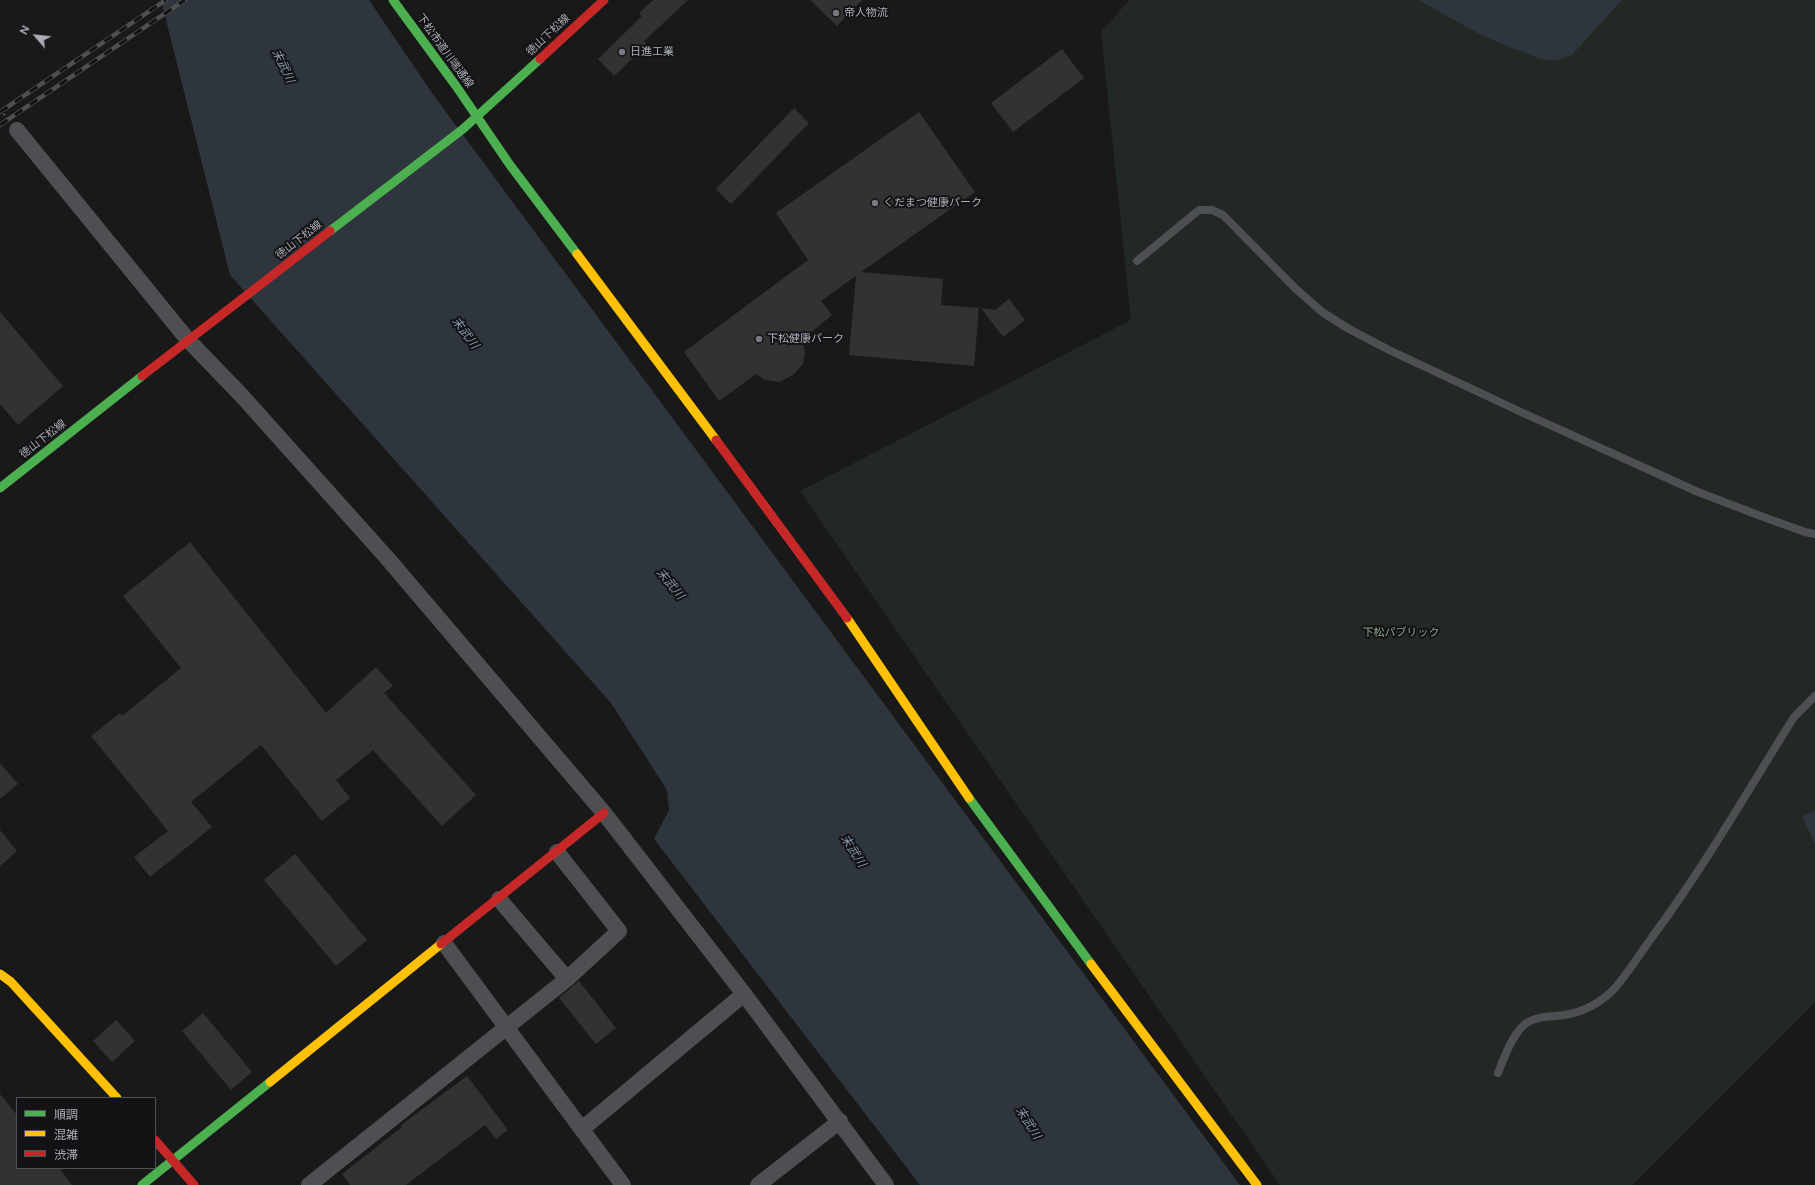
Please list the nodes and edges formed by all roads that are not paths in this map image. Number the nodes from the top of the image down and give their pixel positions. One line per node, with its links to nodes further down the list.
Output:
1 (393, 0): 3 (street, 下松市道川端通線)
2 (604, 0): 3 (street, 徳山下松線)
3 (477, 117): 6 (street, 徳山下松線); 30 (street, 下松市道川端通線)
4 (17, 130): 6 (street)
5 (1137, 261): 8 (lane)
6 (188, 340): 7 (street, 徳山下松線); 10 (street)
7 (0, 488)
8 (1815, 534)
9 (1815, 696): 18 (lane)
10 (604, 813): 11 (street); 16 (street)
11 (557, 852): 12 (street); 15 (street)
12 (499, 899): 13 (street); 15 (street)
13 (444, 943): 17 (street); 23 (street)
14 (0, 974): 19 (street)
15 (567, 978): 17 (street)
16 (744, 994): 20 (street); 21 (street)
17 (506, 1026): 21 (street); 26 (street)
18 (1498, 1073)
19 (116, 1097)
20 (840, 1121): 28 (street); 29 (street)
21 (582, 1129): 27 (street)
22 (156, 1141): 23 (street)
23 (173, 1160): 24 (street); 25 (street)
24 (142, 1185)
25 (194, 1185)
26 (309, 1185)
27 (624, 1185)
28 (758, 1185)
29 (886, 1185)
30 (1257, 1185)

